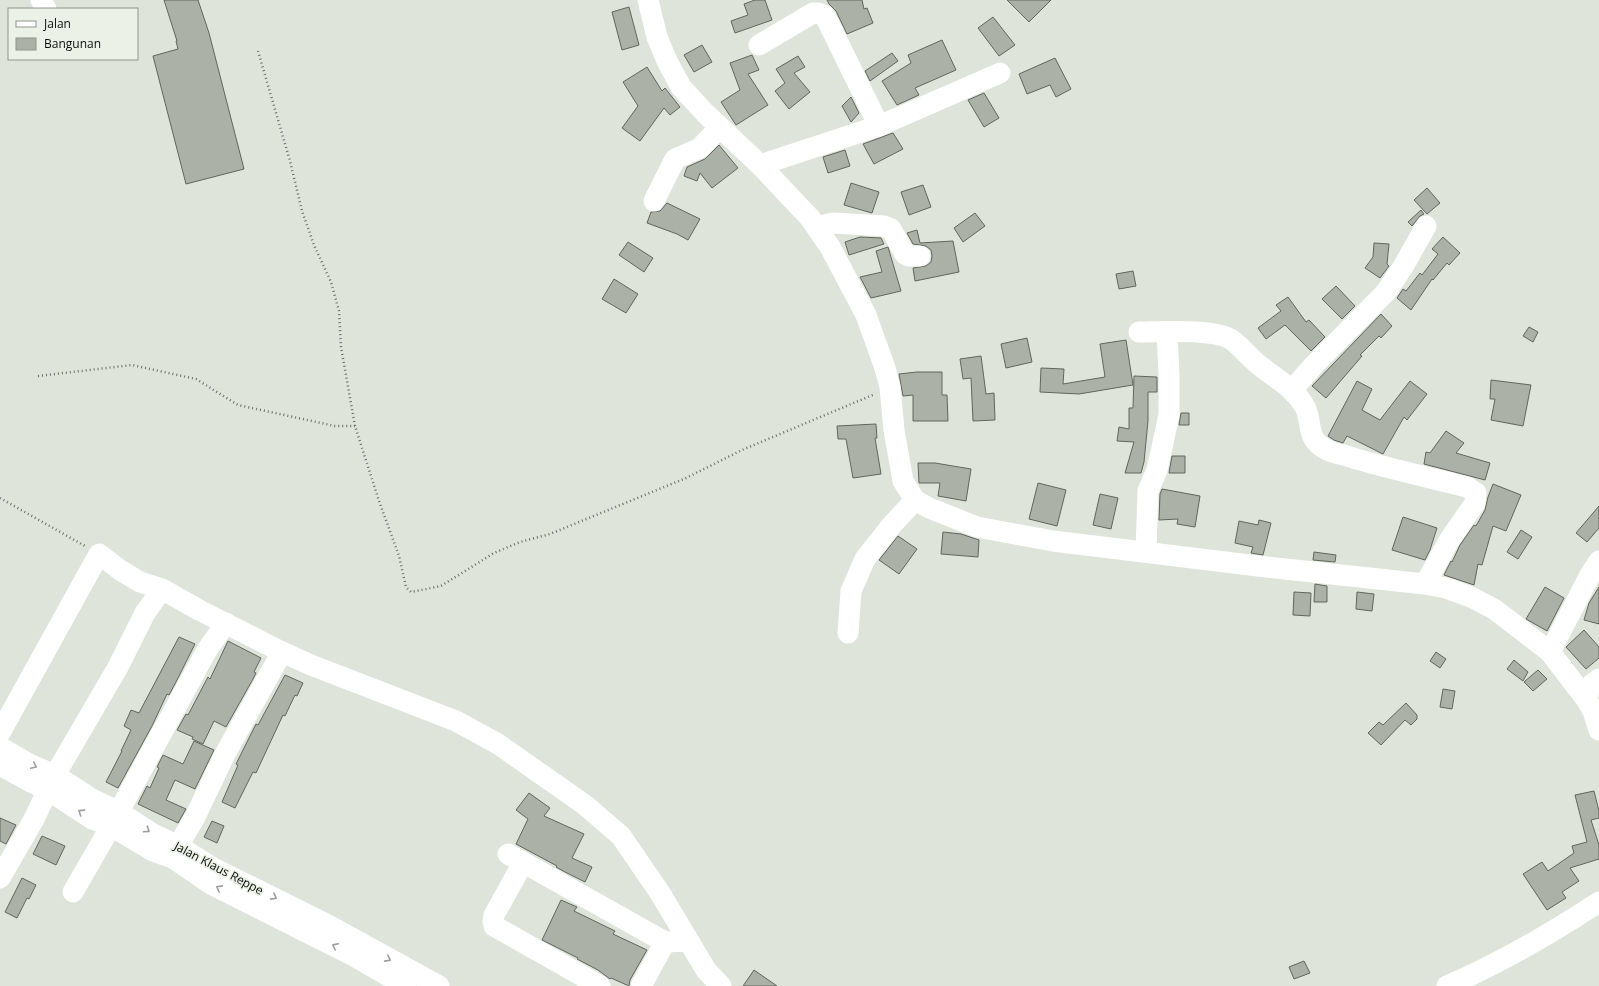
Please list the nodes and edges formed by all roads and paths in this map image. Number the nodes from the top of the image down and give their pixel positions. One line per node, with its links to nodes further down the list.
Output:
1 (648, 0): 6 (street)
2 (759, 45): 5 (street)
3 (258, 51): 17 (path)
4 (1000, 73): 5 (street)
5 (879, 126): 7 (street)
6 (720, 127): 7 (street); 8 (street)
7 (760, 164): 10 (street)
8 (654, 201)
9 (1426, 226): 16 (street)
10 (817, 227): 11 (street); 15 (street)
11 (920, 256)
12 (1139, 332): 13 (street)
13 (1167, 332): 16 (street); 20 (street)
14 (38, 376): 17 (path)
15 (890, 386): 17 (path); 19 (street)
16 (1292, 390): 23 (street)
17 (355, 426)
18 (0, 498): 21 (path)
19 (915, 500): 20 (street); 26 (street)
20 (1146, 552): 23 (street)
21 (99, 554): 24 (street); 32 (street)
22 (1596, 570): 28 (street)
23 (1425, 584): 28 (street)
24 (162, 589): 25 (street); 35 (street)
25 (226, 623): 27 (street); 36 (street)
26 (848, 633)
27 (282, 652): 38 (street); 42 (street)
28 (1550, 652): 30 (street)
29 (1599, 680): 30 (street)
30 (1586, 699): 31 (street)
31 (1599, 730)
32 (0, 733)
33 (0, 747): 35 (street, Jalan Klaus Reppe, one-way to 35)
34 (0, 765): 35 (street, Jalan Klaus Reppe)
35 (52, 783): 36 (street, Jalan Klaus Reppe); 37 (street)
36 (115, 819): 38 (street, Jalan Klaus Reppe); 40 (street)
37 (6, 851): 39 (street)
38 (175, 852): 44 (street, Jalan Klaus Reppe, one-way to 38); 45 (street, Jalan Klaus Reppe, one-way to 45)
39 (0, 878)
40 (73, 892)
41 (1599, 902): 49 (street)
42 (689, 941): 43 (street); 48 (street)
43 (665, 942): 46 (street); 47 (street)
44 (406, 986)
45 (439, 986)
46 (600, 986)
47 (641, 986)
48 (721, 986)
49 (1447, 986)

